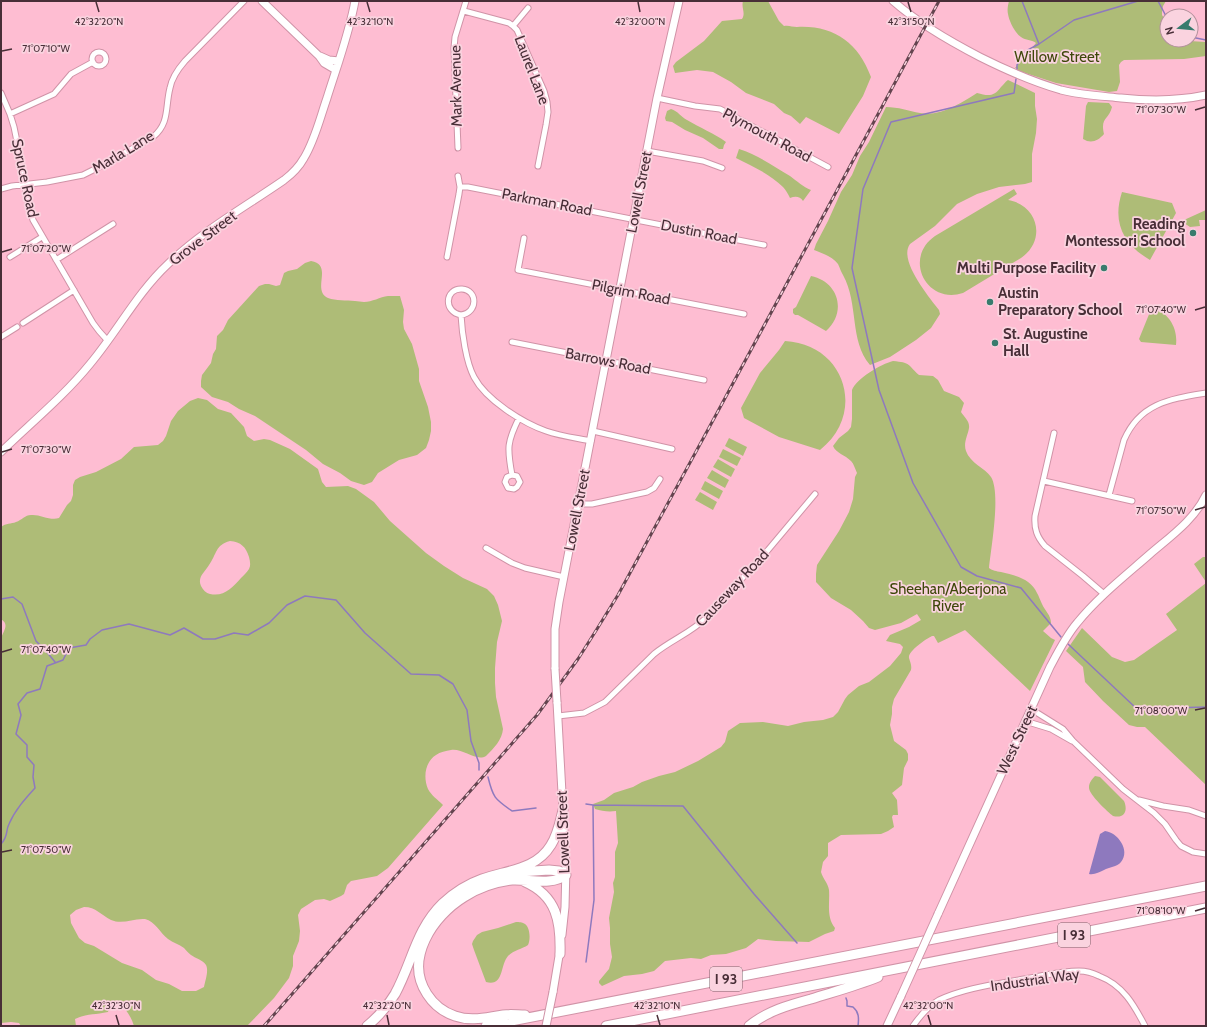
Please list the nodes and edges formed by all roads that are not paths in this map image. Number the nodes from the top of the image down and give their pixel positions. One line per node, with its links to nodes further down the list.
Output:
1 (244, 1): 24 (street, Marla Lane)
2 (262, 1): 10 (main road)
3 (355, 1): 11 (main road, Grove Street)
4 (466, 1): 8 (street, Mark Avenue)
5 (679, 1): 16 (main road, Lowell Street)
6 (893, 1): 15 (main road)
7 (528, 8): 9 (street)
8 (464, 11): 9 (street, Laurel Lane); 18 (street, Mark Avenue)
9 (513, 26): 20 (street, Laurel Lane)
10 (319, 56): 11 (main road); 13 (main road)
11 (339, 61): 13 (main road, Grove Street)
12 (93, 62): 17 (street)
13 (336, 70): 42 (main road, Grove Street)
14 (1, 93): 17 (street, Spruce Road)
15 (1206, 95)
16 (657, 98): 19 (main road, Lowell Street); 21 (street, Plymouth Road)
17 (10, 114): 24 (street, Spruce Road)
18 (458, 148)
19 (647, 151): 22 (street); 27 (main road, Lowell Street)
20 (538, 166)
21 (828, 167)
22 (722, 168)
23 (458, 176): 25 (street)
24 (24, 185): 26 (street, Marla Lane); 29 (street, Spruce Road)
25 (460, 187): 27 (street, Parkman Road); 32 (street)
26 (1, 189)
27 (634, 219): 31 (street, Dustin Road); 36 (main road, Lowell Street)
28 (112, 224): 34 (street)
29 (42, 237): 33 (street); 34 (street, Spruce Road)
30 (524, 238): 36 (street, Pilgrim Road)
31 (764, 245)
32 (447, 257)
33 (10, 258)
34 (56, 260): 35 (street, Spruce Road)
35 (74, 290): 39 (street); 42 (street, Spruce Road)
36 (620, 290): 37 (street, Pilgrim Road); 44 (main road, Lowell Street)
37 (744, 314)
38 (460, 315): 38 (street); 47 (street)
39 (23, 323)
40 (17, 327): 41 (street)
41 (1, 337)
42 (108, 341): 52 (main road, Grove Street)
43 (512, 342): 44 (street, Barrows Road)
44 (606, 361): 45 (street, Barrows Road); 48 (main road, Lowell Street)
45 (704, 380)
46 (1206, 393): 57 (street)
47 (519, 418): 50 (street); 53 (street)
48 (593, 431): 50 (main road, Lowell Street); 51 (street)
49 (1054, 433): 55 (street)
50 (591, 441): 60 (main road, Lowell Street)
51 (672, 449)
52 (1, 452)
53 (512, 475)
54 (660, 479): 60 (street)
55 (1044, 481): 57 (street); 63 (street)
56 (815, 494): 65 (street, Causeway Road)
57 (1109, 495): 59 (street)
58 (1206, 495): 63 (main road, West Street)
59 (1132, 501)
60 (579, 504): 62 (main road, Lowell Street)
61 (486, 548): 62 (street)
62 (564, 577): 65 (main road, Lowell Street, bridge)
63 (1104, 594): 64 (main road, West Street)
64 (1031, 709): 66 (main road, West Street); 67 (street)
65 (558, 716): 69 (main road, Lowell Street)
66 (1025, 721): 67 (street); 85 (main road, West Street, bridge)
67 (1073, 741): 68 (street)
68 (1136, 799): 70 (street); 71 (street)
69 (563, 810): 72 (highway); 73 (main road, Lowell Street)
70 (1206, 816)
71 (1206, 854)
72 (503, 873): 73 (highway); 80 (highway)
73 (566, 875): 74 (highway); 77 (main road, Lowell Street)
74 (518, 880): 77 (highway); 79 (highway)
75 (1206, 886): 79 (highway, I 93)
76 (1206, 908): 78 (highway, I 93)
77 (560, 954): 82 (main road, Lowell Street, bridge)
78 (901, 968): 83 (highway, I 93); 84 (highway)
79 (542, 1015): 81 (highway, I 93)
80 (367, 1026)
81 (486, 1026)
82 (546, 1026)
83 (606, 1026)
84 (749, 1026)
85 (887, 1026)
86 (914, 1026): 87 (street, Industrial Way)
87 (1145, 1026)

